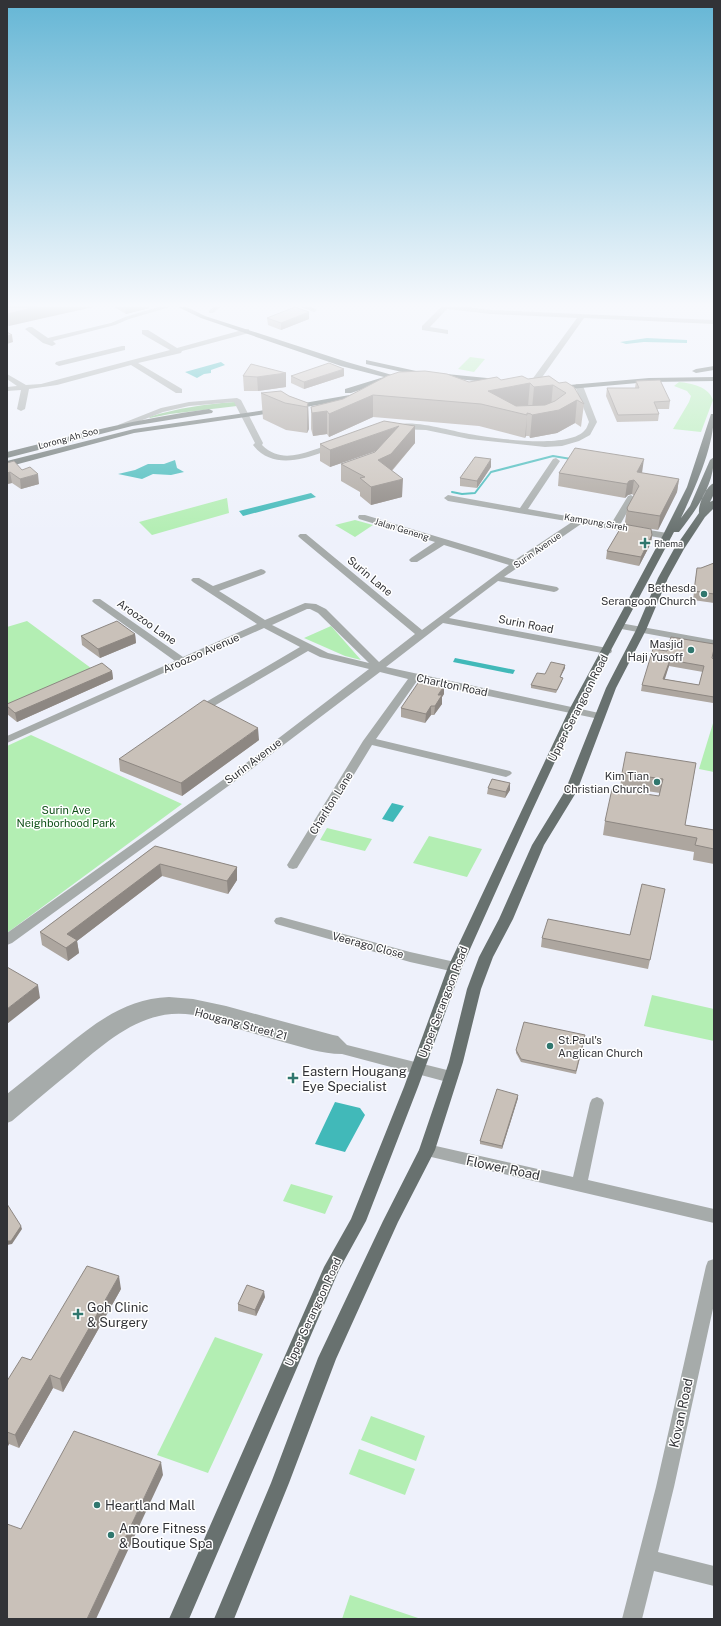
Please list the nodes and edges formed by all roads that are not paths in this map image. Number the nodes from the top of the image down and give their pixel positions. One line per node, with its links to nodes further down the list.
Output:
1 (18, 383): 11 (street)
2 (56, 383): 11 (street)
3 (166, 383): 14 (street)
4 (375, 383): 8 (main road, Lorong Ah Soo)
5 (395, 383): 16 (main road, Lorong Ah Soo)
6 (435, 383): 9 (main road)
7 (615, 383): 10 (main road)
8 (372, 384): 16 (main road, Lorong Ah Soo)
9 (442, 384)
10 (579, 386): 12 (main road); 19 (street)
11 (24, 388): 13 (street); 15 (street)
12 (550, 388)
13 (7, 389)
14 (179, 391)
15 (21, 409)
16 (244, 414): 18 (main road, Lorong Ah Soo); 18 (street, Lorong Ah Soo); 20 (street); 24 (main road, Lorong Ah Soo)
17 (714, 416): 34 (main road, Upper Serangoon Road)
18 (122, 425): 21 (main road, Lorong Ah Soo)
19 (390, 429)
20 (345, 441)
21 (7, 455)
22 (714, 460): 37 (main road)
23 (556, 461): 29 (street)
24 (7, 464)
25 (714, 486): 30 (main road)
26 (448, 498): 29 (street, Kampung Sireh)
27 (631, 498): 33 (street)
28 (714, 503): 30 (main road, Upper Serangoon Road)
29 (523, 510): 32 (street, Kampung Sireh)
30 (702, 515): 49 (main road, Upper Serangoon Road)
31 (362, 517): 36 (street, Jalan Geneng)
32 (579, 520): 33 (street, Kampung Sireh); 39 (street, Surin Avenue)
33 (615, 527): 34 (street, Kampung Sireh)
34 (668, 535): 37 (main road, Upper Serangoon Road)
35 (303, 536): 50 (street, Surin Lane)
36 (442, 542): 38 (street, Jalan Geneng); 39 (street, Jalan Geneng)
37 (656, 557): 48 (main road, Upper Serangoon Road)
38 (414, 560)
39 (517, 564): 41 (street, Surin Avenue)
40 (261, 572): 43 (street)
41 (496, 578): 44 (street, Surin Avenue); 46 (street, Surin Avenue)
42 (196, 580): 43 (street, Charlton Road)
43 (212, 590): 47 (street, Charlton Road)
44 (554, 590)
45 (97, 601): 54 (street, Aroozoo Lane)
46 (441, 620): 50 (street, Surin Avenue); 53 (street, Surin Road)
47 (265, 624): 52 (street, Charlton Road); 54 (street, Aroozoo Avenue); 55 (street, Aroozoo Avenue)
48 (620, 626): 49 (street); 53 (main road, Upper Serangoon Road)
49 (641, 630): 51 (street); 59 (main road, Upper Serangoon Road)
50 (421, 634): 55 (street, Surin Avenue)
51 (714, 643)
52 (308, 647): 55 (street, Charlton Road); 57 (street)
53 (607, 651): 58 (main road, Upper Serangoon Road)
54 (182, 661): 60 (street, Aroozoo Avenue)
55 (376, 668): 56 (street, Charlton Road); 65 (street, Surin Avenue)
56 (414, 677): 58 (street, Charlton Road); 61 (street, Charlton Lane)
57 (210, 704)
58 (574, 710): 59 (street, Charlton Road); 66 (main road, Upper Serangoon Road)
59 (599, 716): 69 (main road, Upper Serangoon Road)
60 (7, 740)
61 (369, 742): 62 (street); 63 (street, Charlton Lane)
62 (506, 773)
63 (293, 865)
64 (281, 921): 66 (street, Veerago Close)
65 (7, 940)
66 (455, 967): 68 (main road, Upper Serangoon Road)
67 (342, 1049): 68 (street, Hougang Street 21); 70 (street, Hougang Street 21); 72 (street, Hougang Street 21)
68 (417, 1069): 69 (street, Hougang Street 21); 79 (main road, Upper Serangoon Road)
69 (451, 1077): 73 (main road, Upper Serangoon Road)
70 (7, 1102)
71 (597, 1103): 74 (street)
72 (7, 1117)
73 (427, 1150): 74 (street, Flower Road); 80 (main road, Upper Serangoon Road)
74 (579, 1184): 75 (street, Flower Road)
75 (714, 1216)
76 (714, 1266): 77 (street, Kovan Road)
77 (647, 1559): 78 (street); 81 (street, Kovan Road)
78 (714, 1576)
79 (179, 1619)
80 (224, 1619)
81 (632, 1619)

